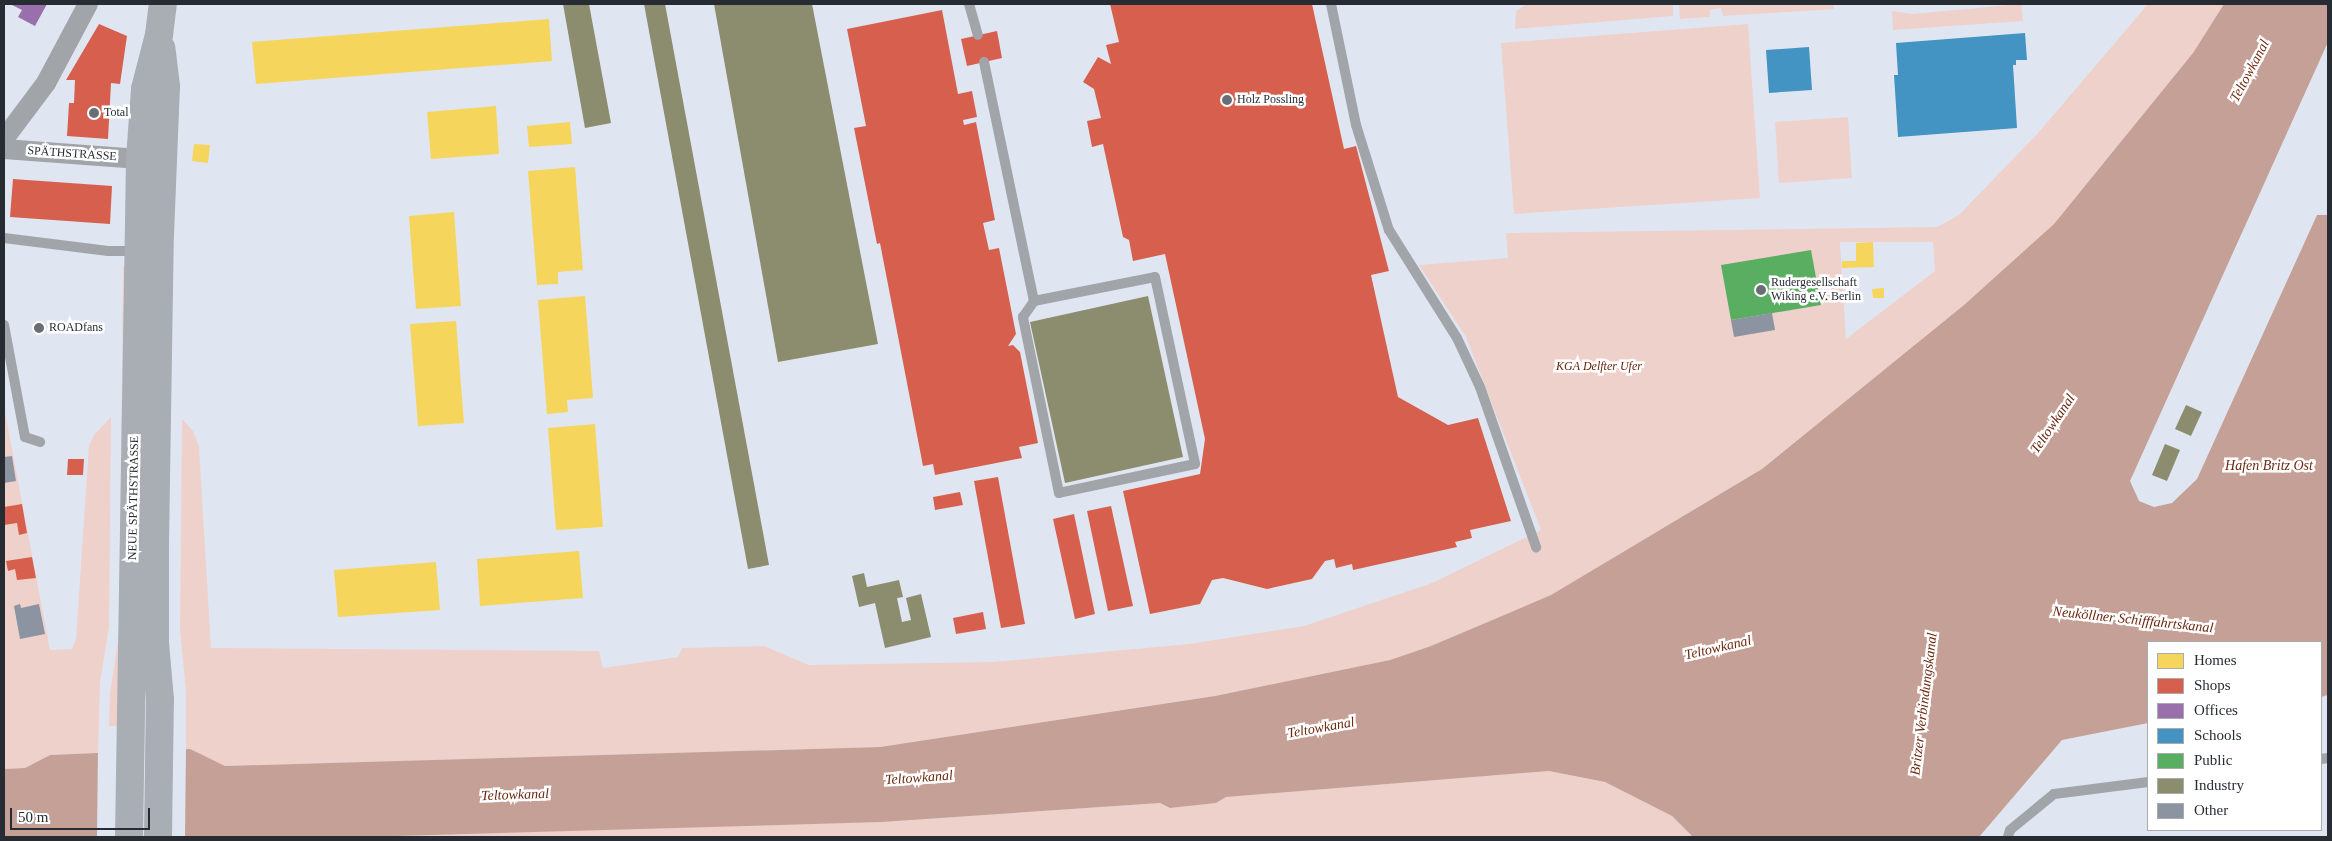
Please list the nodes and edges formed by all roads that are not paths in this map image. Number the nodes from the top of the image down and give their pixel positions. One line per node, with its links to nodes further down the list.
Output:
1 (163, 4): 9 (main road)
2 (969, 4): 5 (lane)
3 (1331, 4): 15 (lane)
4 (90, 6): 7 (street)
5 (978, 35)
6 (984, 62): 12 (lane)
7 (4, 139)
8 (4, 149): 9 (street, SPÄTHSTRASSE)
9 (151, 162): 11 (main road, NEUE SPÄTHSTRASSE); 18 (main road, NEUE SPÄTHSTRASSE)
10 (4, 238): 11 (lane)
11 (137, 251): 17 (main road, NEUE SPÄTHSTRASSE)
12 (1034, 301): 12 (lane)
13 (4, 325): 14 (lane)
14 (40, 442)
15 (1536, 547)
16 (2147, 782): 19 (lane)
17 (129, 837)
18 (158, 837)
19 (2008, 837)

